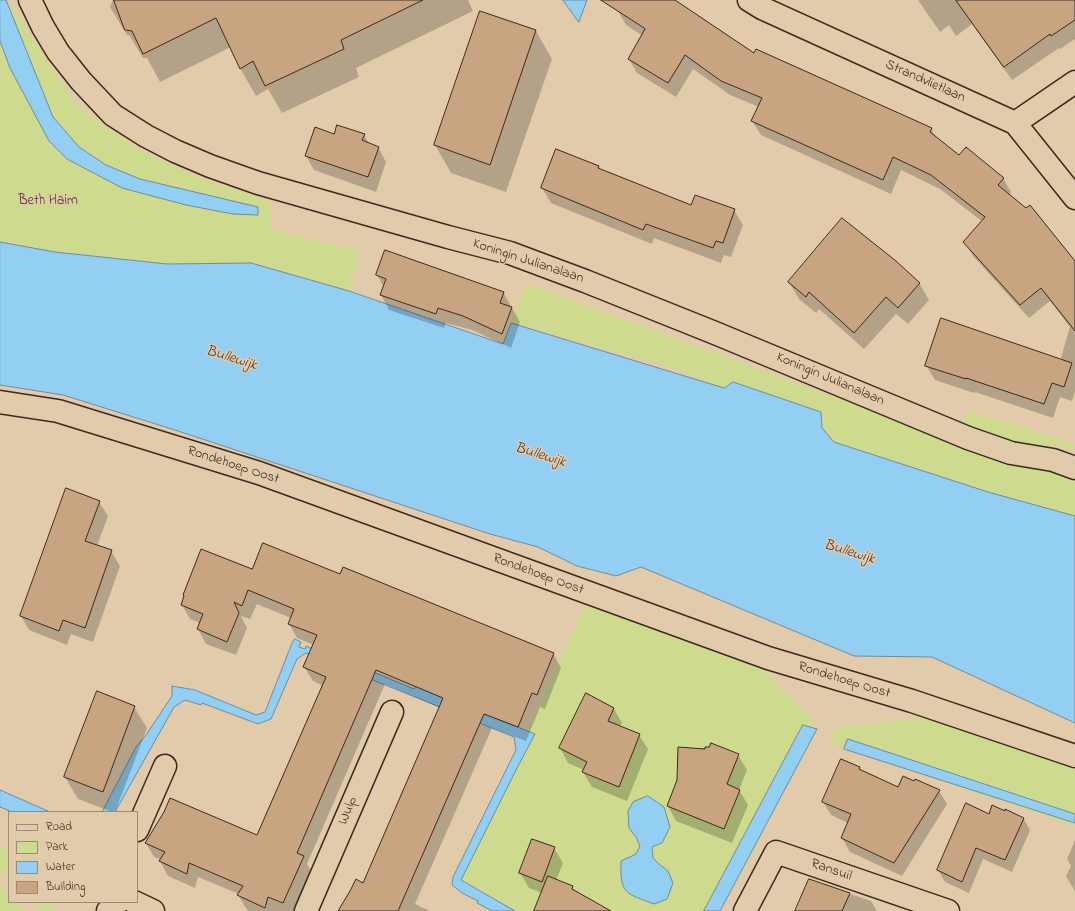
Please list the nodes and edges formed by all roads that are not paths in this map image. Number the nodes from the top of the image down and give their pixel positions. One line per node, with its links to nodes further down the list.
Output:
1 (30, 0): 7 (street, Koningin Julianalaan)
2 (760, 3): 4 (street, Strandvlietlaan)
3 (1075, 82): 4 (street)
4 (1016, 123): 5 (street, Strandvlietlaan)
5 (1075, 198)
6 (0, 402): 9 (street, Rondehoep Oost)
7 (1075, 468)
8 (392, 712): 16 (street, Wulp)
9 (1075, 756)
10 (165, 766): 11 (street)
11 (138, 828)
12 (117, 903): 14 (street)
13 (136, 903): 15 (street)
14 (108, 911)
15 (153, 911)
16 (306, 911)
17 (745, 911): 18 (street, Ransuil)
18 (948, 911)

